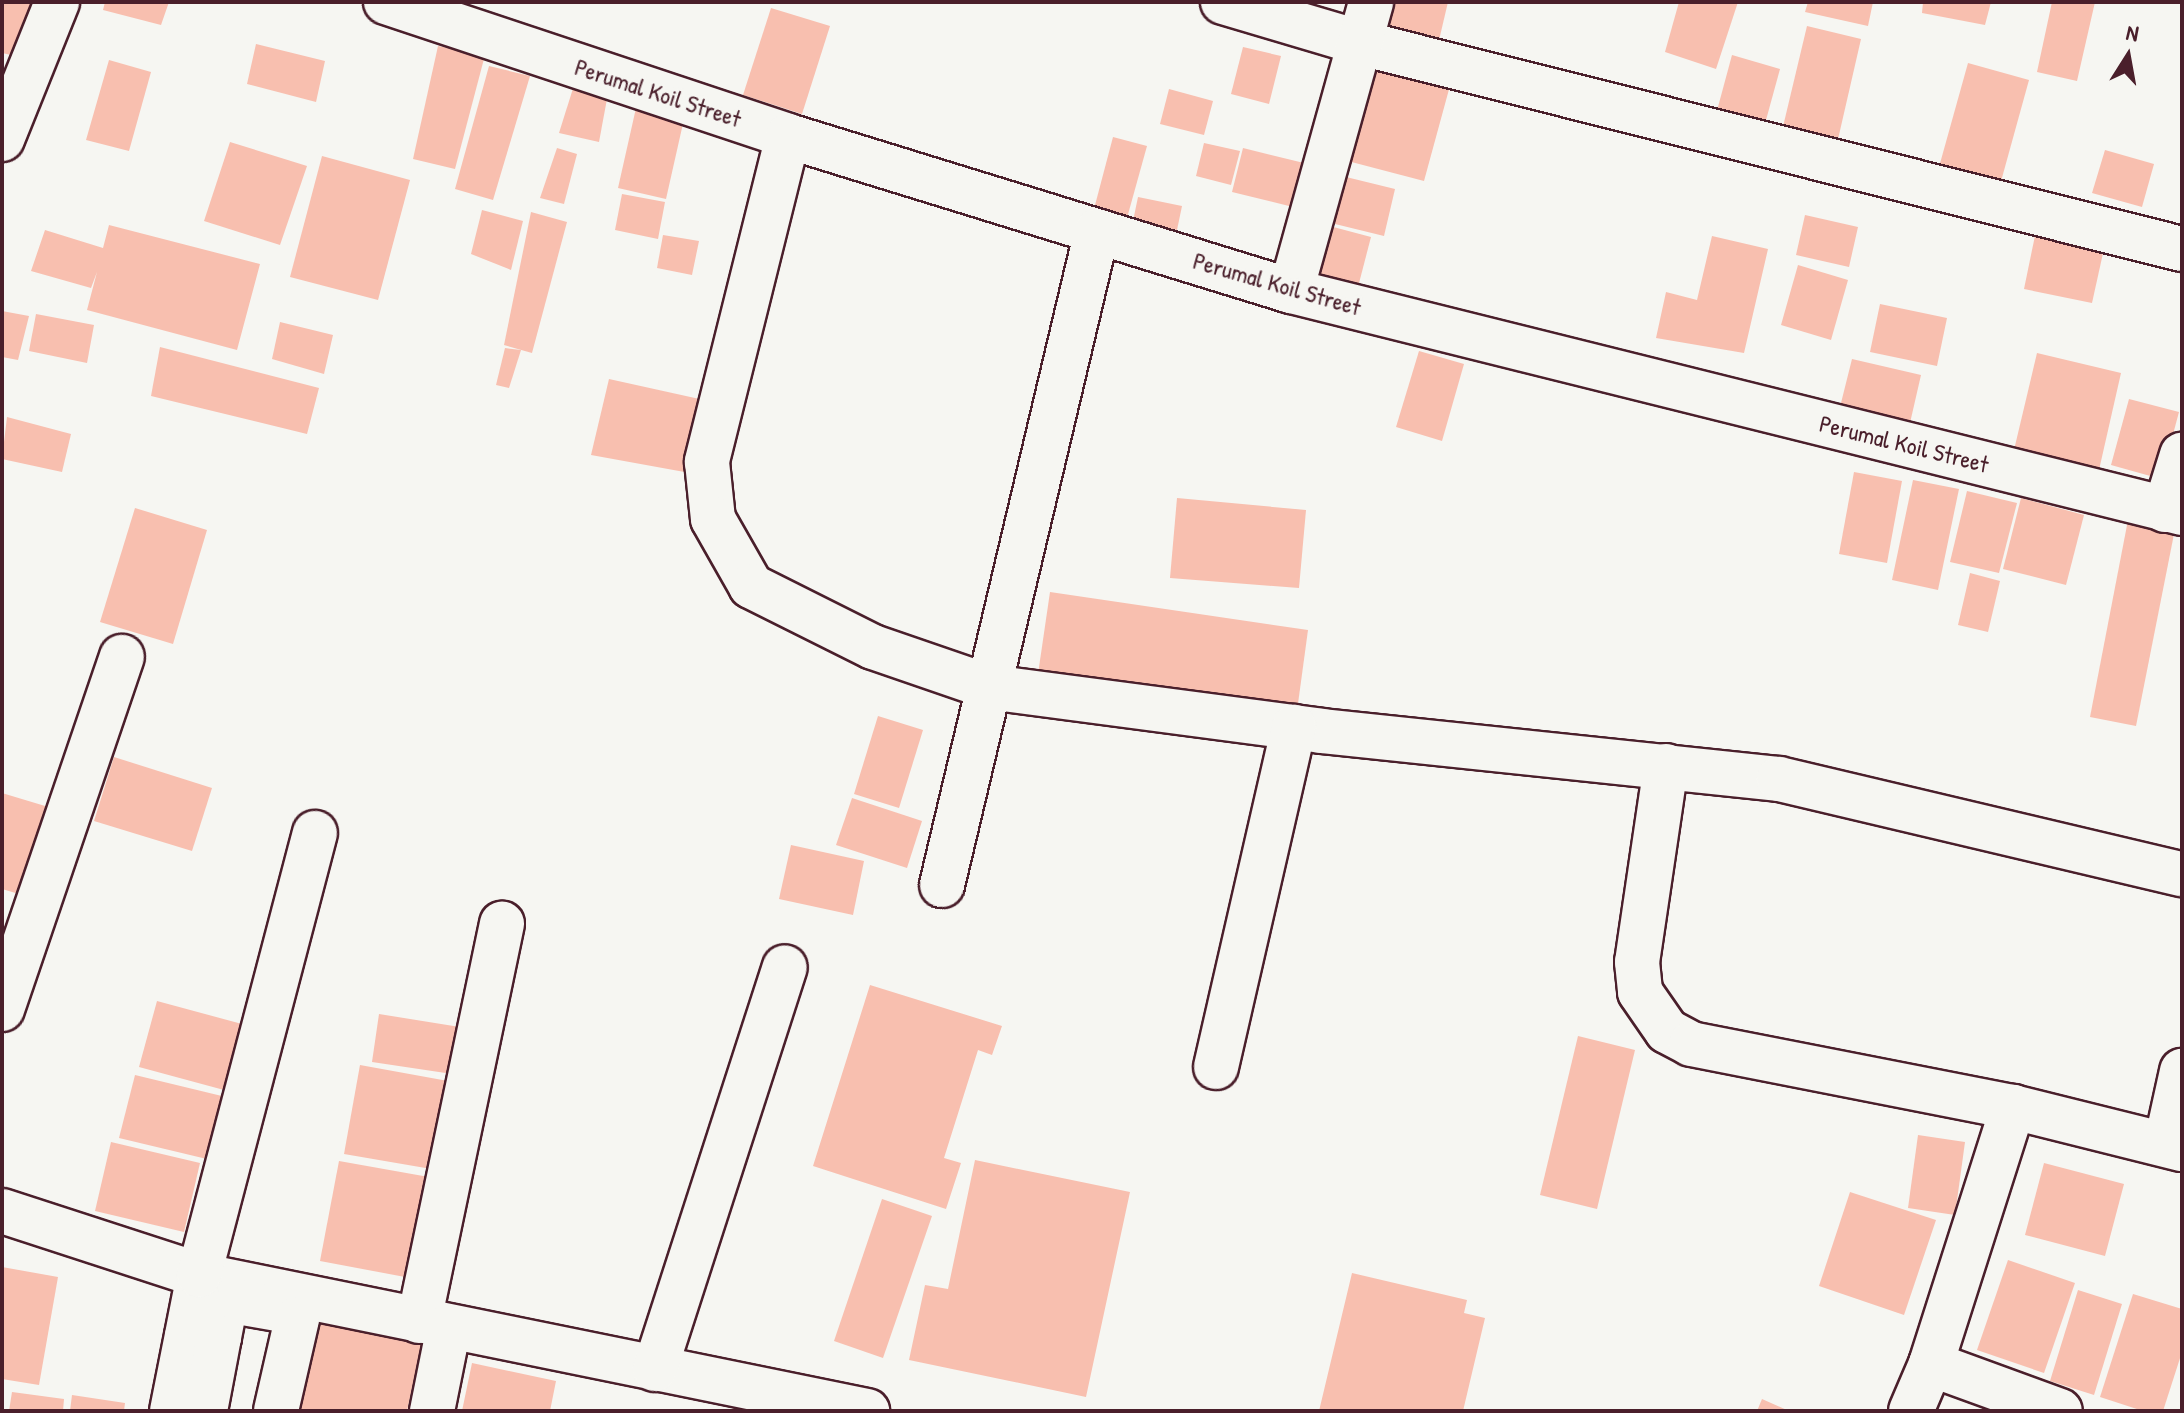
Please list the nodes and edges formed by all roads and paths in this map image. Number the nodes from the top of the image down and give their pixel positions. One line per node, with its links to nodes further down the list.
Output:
1 (57, 2): 6 (street)
2 (386, 2): 5 (street, Perumal Koil Street)
3 (1223, 2): 4 (street)
4 (1366, 22): 8 (street); 9 (street)
5 (788, 136): 7 (street, Perumal Koil Street); 13 (street)
6 (2, 139)
7 (1097, 231): 9 (street, Perumal Koil Street); 13 (street)
8 (2182, 249)
9 (1291, 291): 11 (street, Perumal Koil Street)
10 (2182, 455): 11 (street)
11 (2174, 511)
12 (122, 657): 21 (street)
13 (989, 687): 14 (street); 18 (street)
14 (1294, 727): 15 (street); 22 (street)
15 (1666, 766): 17 (street); 24 (street)
16 (315, 833): 27 (street)
17 (2182, 874)
18 (942, 885)
19 (502, 924): 28 (street)
20 (785, 967): 31 (street)
21 (2, 1009)
22 (1216, 1067)
23 (2182, 1071): 25 (street)
24 (2013, 1107): 25 (street); 30 (street)
25 (2174, 1147)
26 (2, 1211): 27 (street)
27 (199, 1275): 28 (street); 29 (street)
28 (434, 1324): 31 (street); 34 (street)
29 (203, 1336): 32 (street); 33 (street)
30 (1931, 1364): 36 (street); 37 (street)
31 (655, 1369): 35 (street)
32 (187, 1409)
33 (276, 1411)
34 (432, 1411)
35 (867, 1411)
36 (1911, 1411)
37 (2060, 1411)

